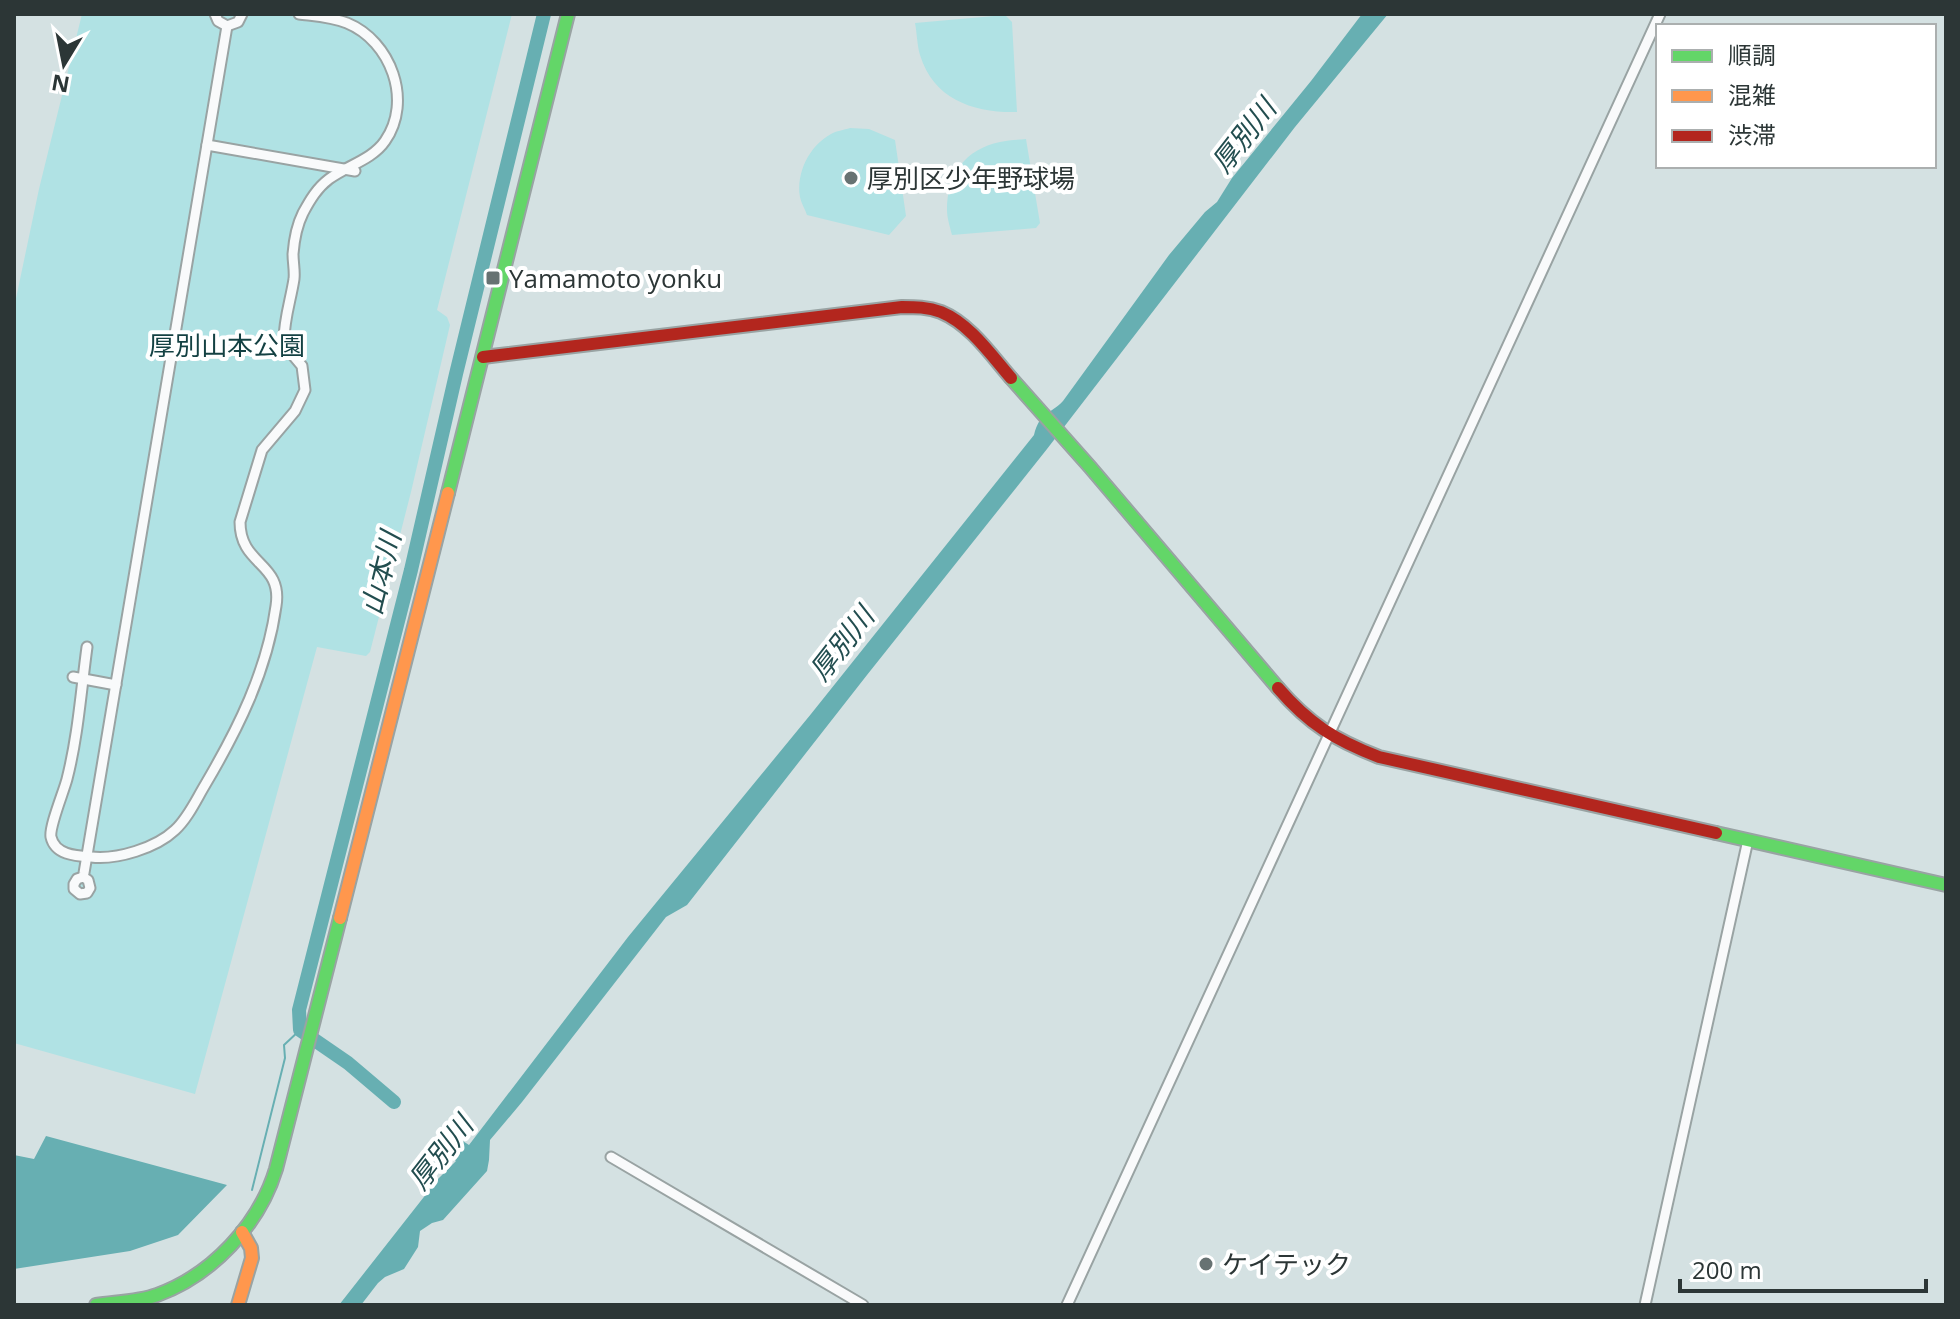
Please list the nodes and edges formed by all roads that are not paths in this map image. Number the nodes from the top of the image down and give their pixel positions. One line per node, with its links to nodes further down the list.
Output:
1 (215, 14): 6 (street)
2 (242, 14): 6 (street)
3 (299, 14): 8 (street)
4 (568, 14): 9 (street)
5 (1660, 14): 13 (street)
6 (227, 26): 7 (street)
7 (207, 145): 8 (street); 12 (street)
8 (350, 170): 15 (street)
9 (483, 357): 13 (street); 19 (street)
10 (87, 647): 11 (street)
11 (78, 678): 12 (street); 15 (street)
12 (116, 685): 15 (street)
13 (1329, 734): 14 (street); 23 (street)
14 (1748, 840): 17 (street); 24 (street)
15 (87, 857): 16 (street)
16 (83, 877)
17 (1946, 885)
18 (611, 1157): 22 (street)
19 (242, 1232): 20 (street); 21 (street)
20 (96, 1305)
21 (238, 1305)
22 (863, 1305)
23 (1067, 1305)
24 (1645, 1305)

